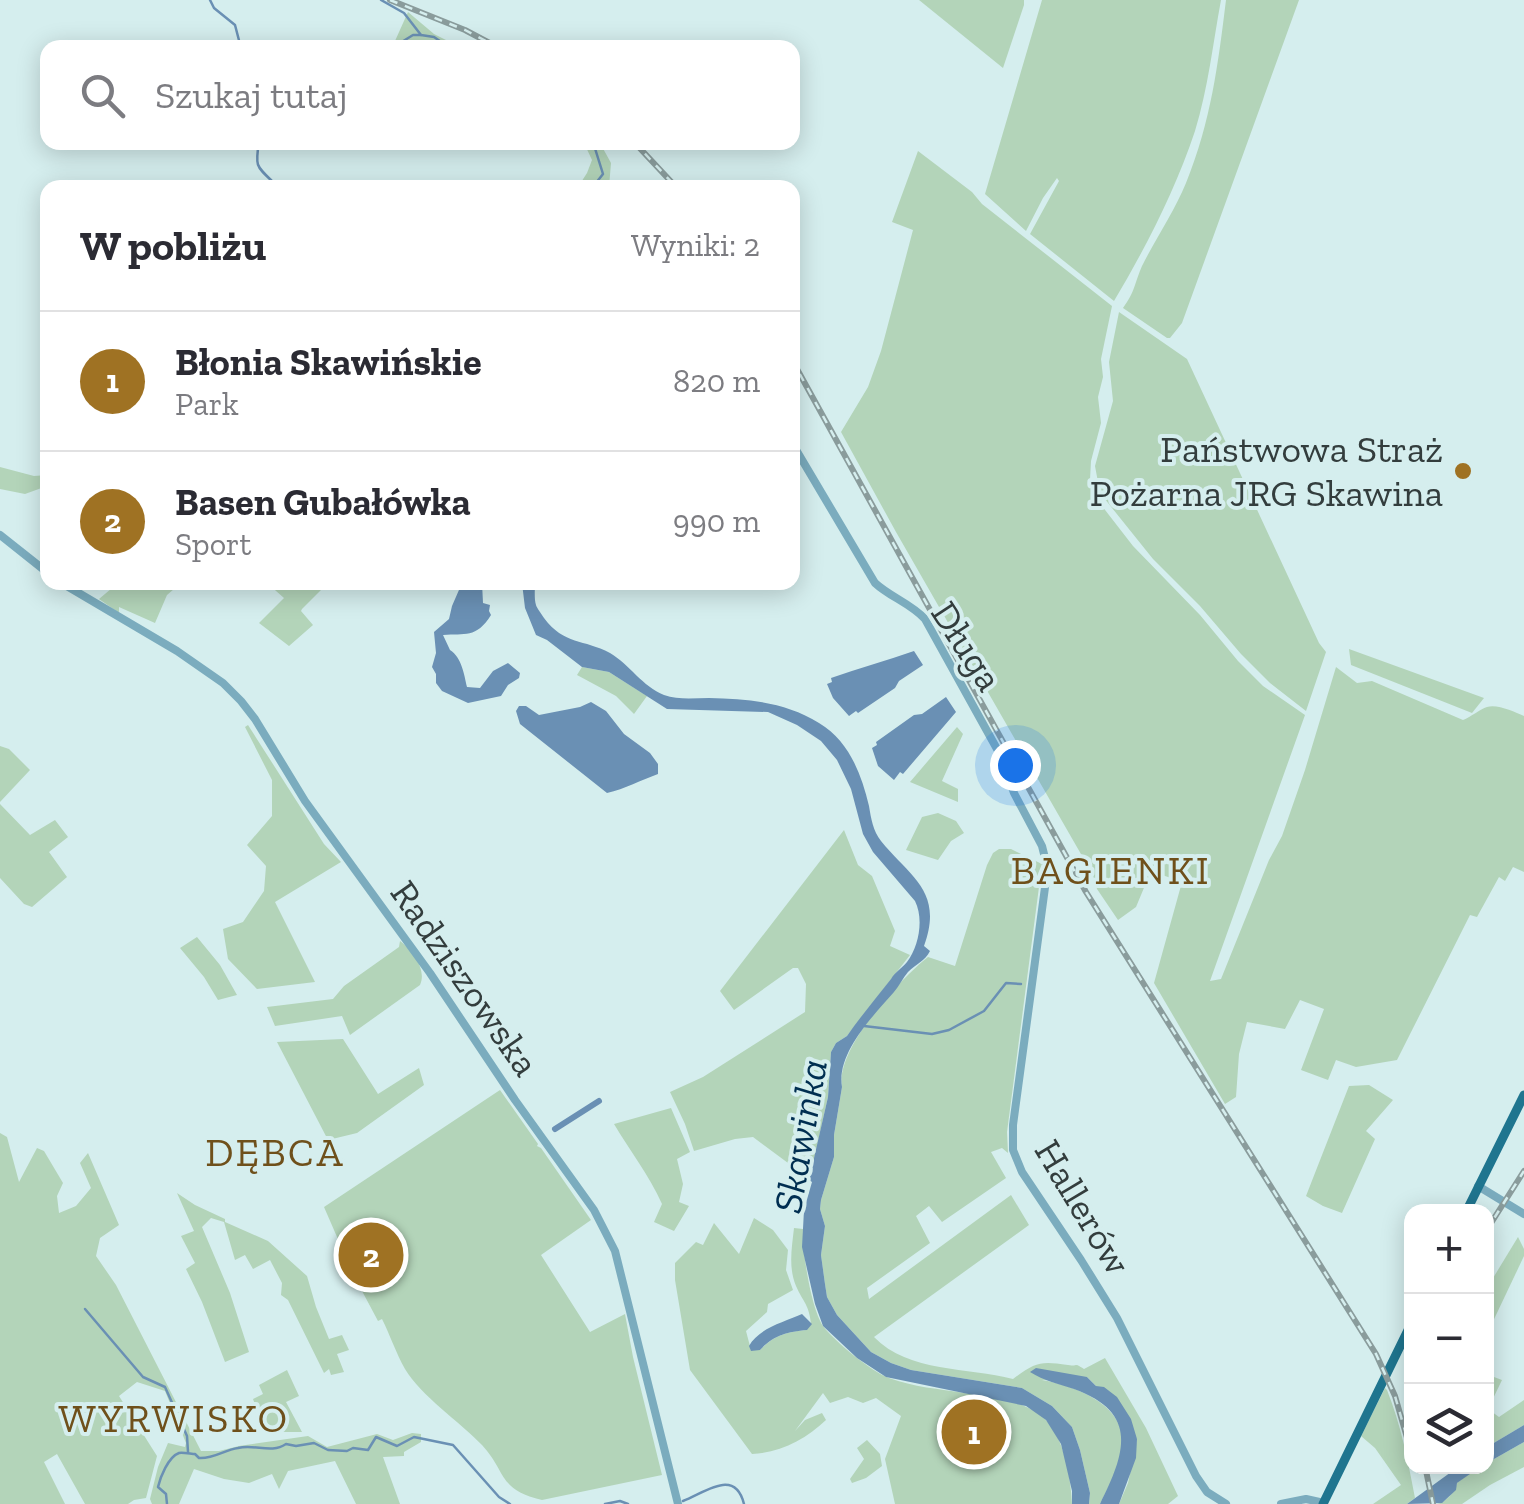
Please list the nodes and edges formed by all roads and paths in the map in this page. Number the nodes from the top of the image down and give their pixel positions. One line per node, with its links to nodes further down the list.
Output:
1 (800, 456): 5 (street, Długa)
2 (0, 535): 3 (street)
3 (40, 567)
4 (73, 590): 13 (street, Radziszowska)
5 (1014, 793): 14 (street, Hallerów)
6 (1524, 1095): 7 (main road)
7 (1478, 1186): 8 (main road); 9 (street)
8 (1470, 1204)
9 (1524, 1214)
10 (1404, 1338): 12 (main road)
11 (1285, 1503): 12 (street); 15 (street)
12 (1324, 1503)
13 (678, 1504)
14 (1226, 1504)
15 (1308, 1504)

